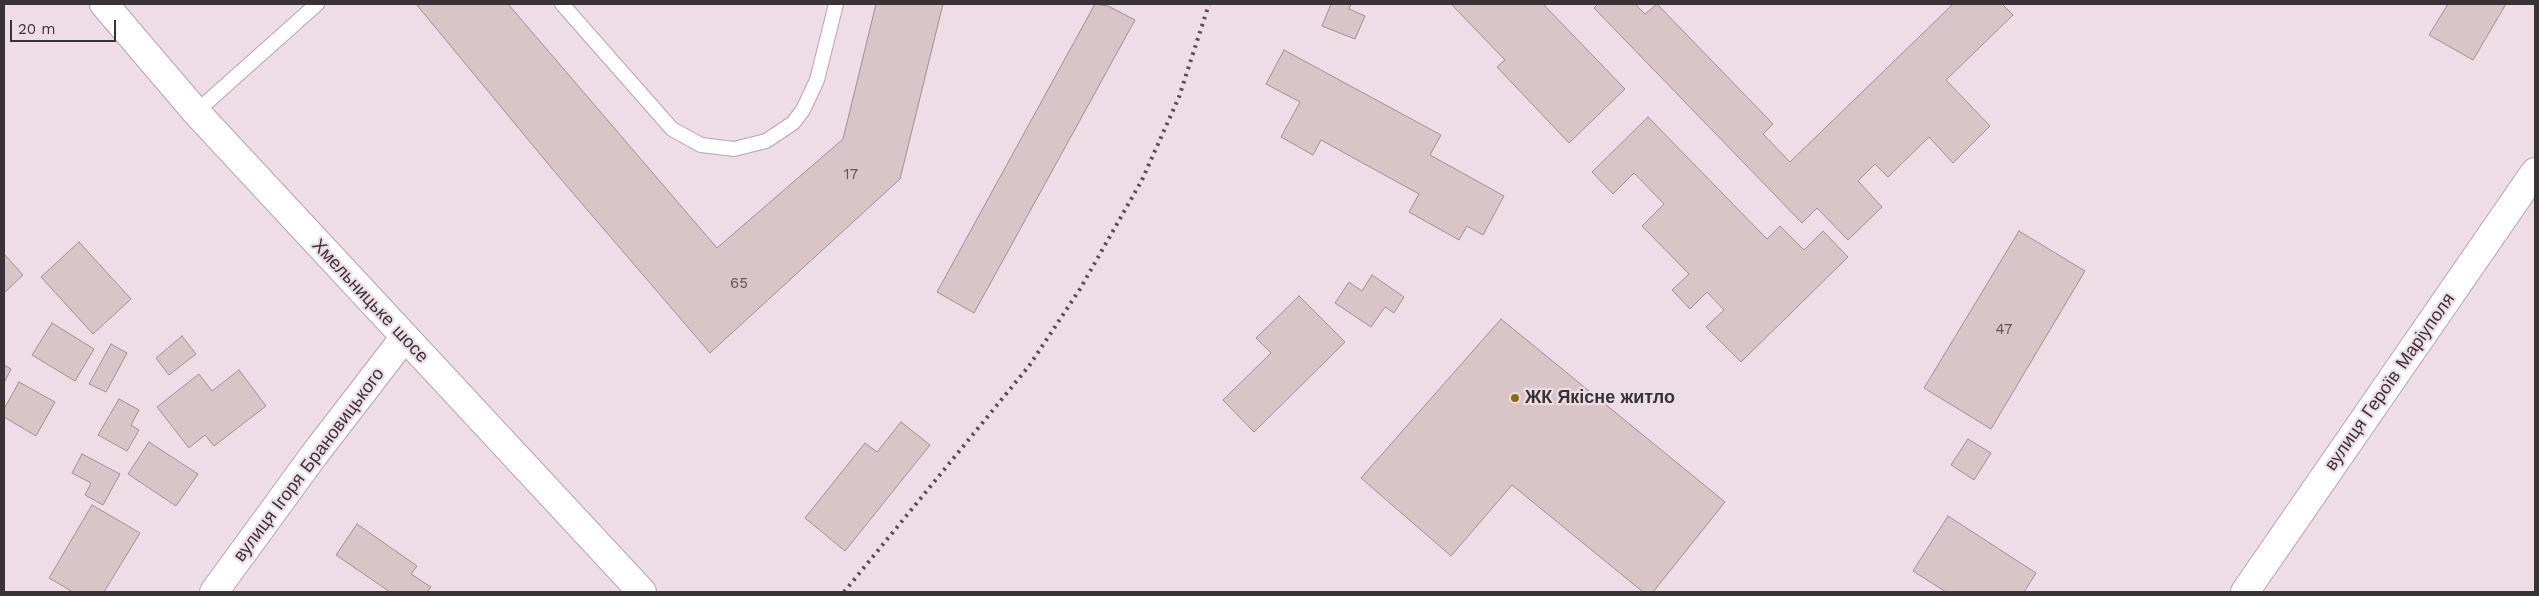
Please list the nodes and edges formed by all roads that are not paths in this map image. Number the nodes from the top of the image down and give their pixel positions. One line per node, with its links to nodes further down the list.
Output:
1 (104, 4): 5 (street, Хмельницьке шосе)
2 (317, 4): 5 (lane)
3 (562, 4): 4 (lane)
4 (836, 4)
5 (196, 112): 7 (street, Хмельницьке шосе)
6 (2535, 172): 10 (street, вулиця Героїв Маріуполя)
7 (404, 338): 8 (street, вулиця Ігоря Брановицького); 9 (street, Хмельницьке шосе)
8 (214, 592)
9 (642, 592)
10 (2245, 592)

